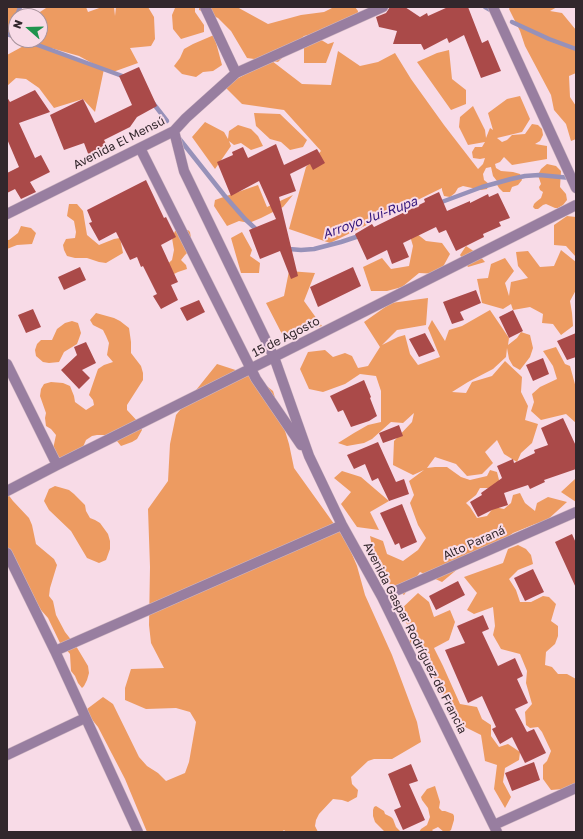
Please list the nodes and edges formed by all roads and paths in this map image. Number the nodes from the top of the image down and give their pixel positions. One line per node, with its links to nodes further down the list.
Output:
1 (205, 7): 4 (street)
2 (383, 7): 4 (street, Avenida El Mensú)
3 (493, 7): 7 (street)
4 (236, 73): 5 (street, Avenida El Mensú)
5 (174, 131): 6 (street, Avenida El Mensú); 10 (street, Avenida Gaspar Rodríguez de Francia)
6 (140, 148): 9 (street, Avenida El Mensú); 12 (street, Avenida Gaspar Rodríguez de Francia)
7 (576, 188)
8 (576, 205): 10 (street, 15 de Agosto)
9 (7, 214)
10 (274, 357): 12 (street, 15 de Agosto); 13 (street, Avenida Gaspar Rodríguez de Francia)
11 (7, 364): 14 (street)
12 (251, 369): 13 (street, Avenida Gaspar Rodríguez de Francia); 14 (street, 15 de Agosto)
13 (309, 456): 17 (street, Avenida Gaspar Rodríguez de Francia)
14 (57, 465): 15 (street, 15 de Agosto)
15 (7, 491)
16 (576, 512): 19 (street, Alto Paraná)
17 (342, 525): 19 (street, Avenida Gaspar Rodríguez de Francia); 20 (street)
18 (7, 553): 20 (street)
19 (382, 597): 24 (street, Avenida Gaspar Rodríguez de Francia)
20 (54, 652): 21 (street)
21 (85, 718): 22 (street); 25 (street)
22 (7, 755)
23 (576, 788): 24 (street)
24 (496, 828)
25 (138, 832)

